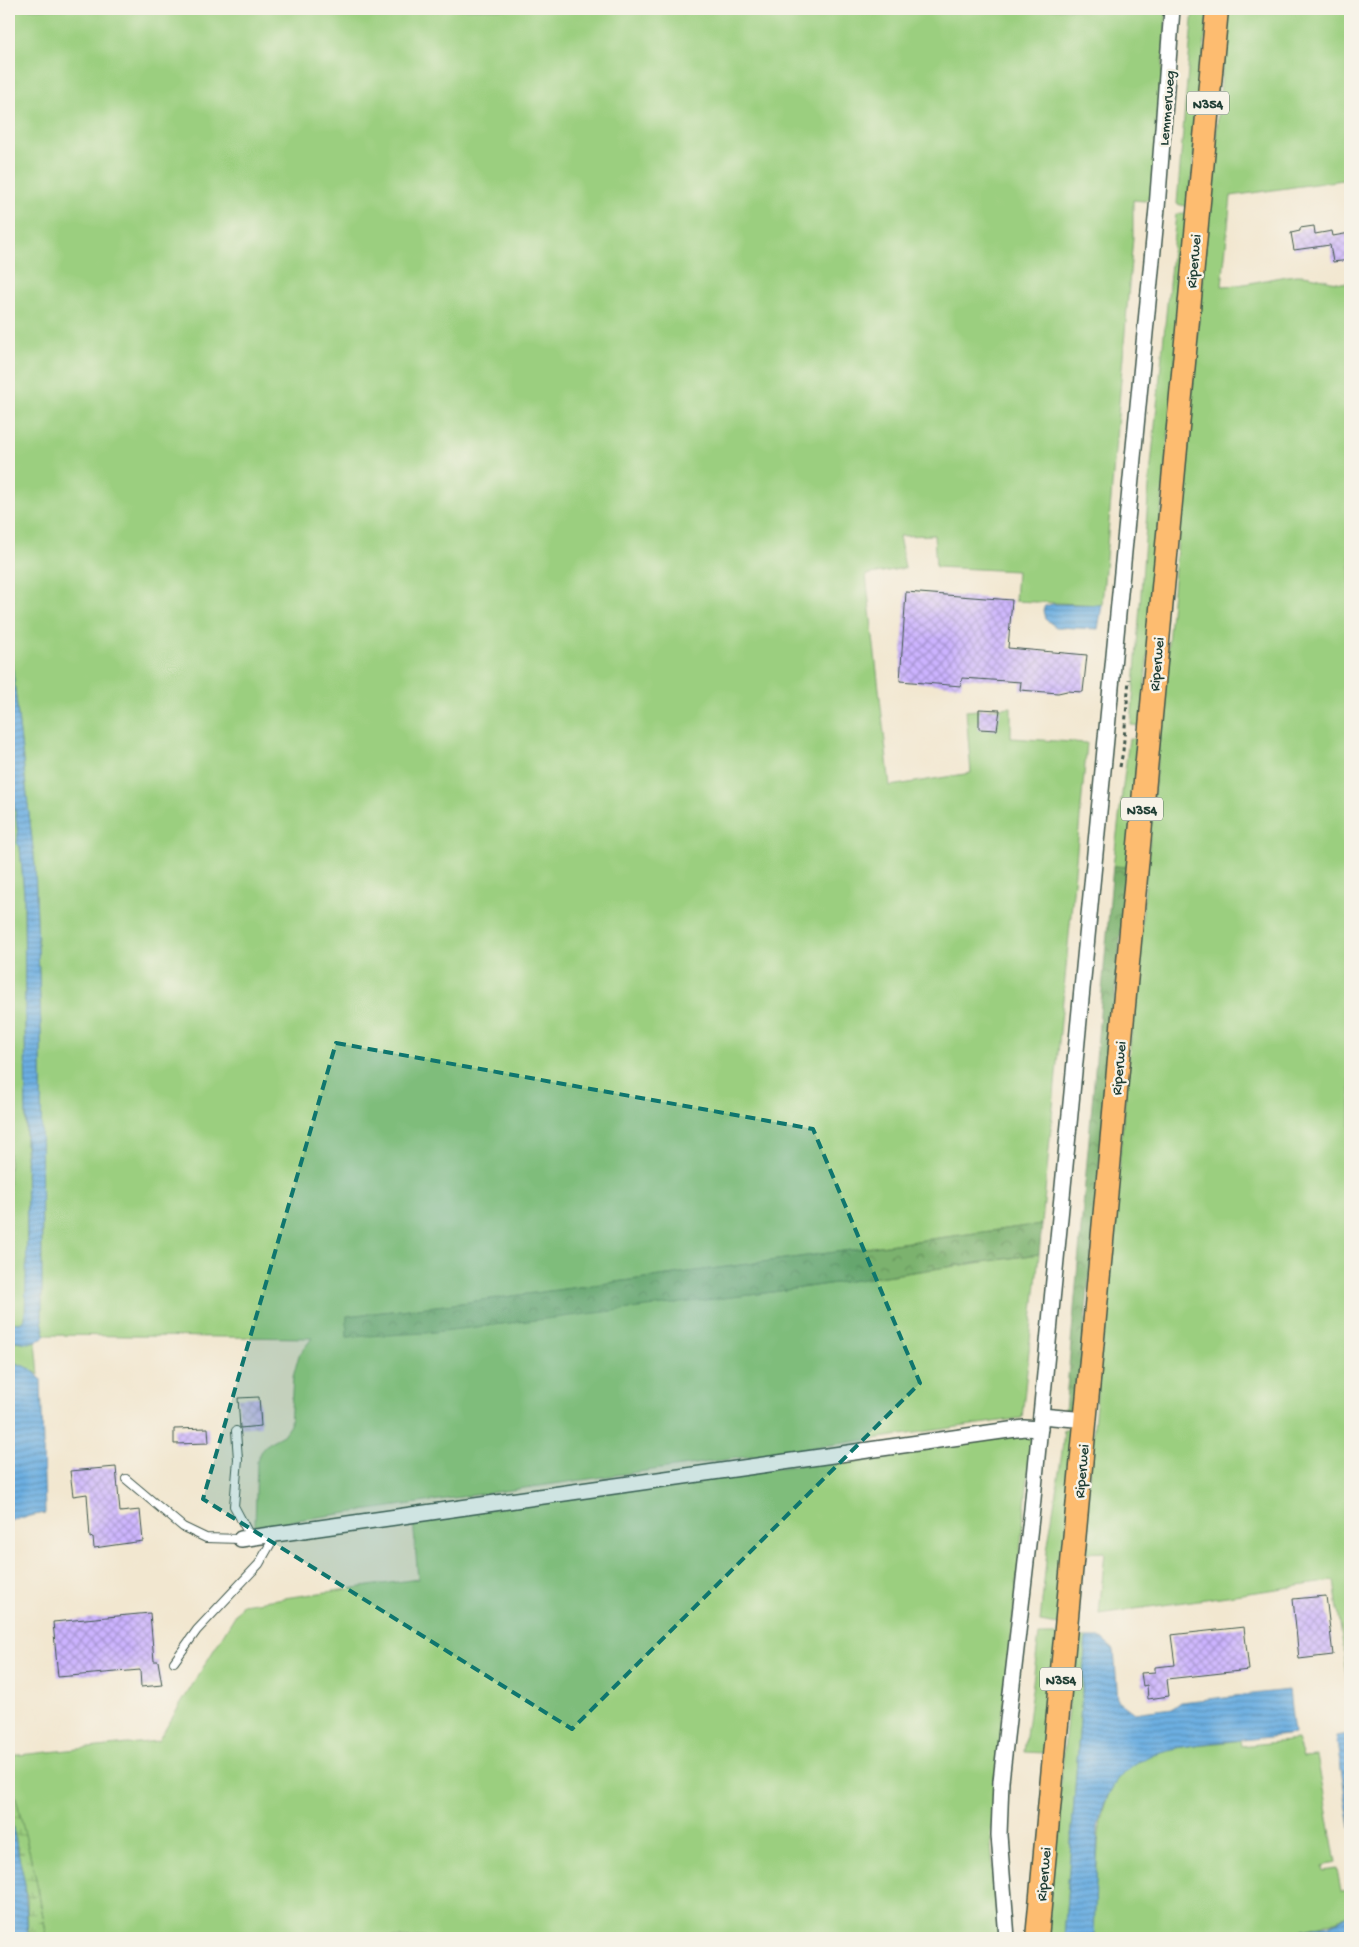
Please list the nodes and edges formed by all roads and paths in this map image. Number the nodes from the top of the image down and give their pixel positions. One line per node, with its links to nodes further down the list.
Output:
1 (1172, 9): 4 (street, Lemmerweg)
2 (1216, 9): 3 (main road, Riperwei / N354)
3 (1086, 1420): 4 (street); 11 (main road, Riperwei / N354)
4 (1040, 1423): 7 (street); 10 (street)
5 (236, 1431): 8 (lane)
6 (126, 1479): 8 (lane)
7 (276, 1534): 8 (street); 9 (lane)
8 (246, 1538)
9 (174, 1662)
10 (1007, 1938)
11 (1037, 1938)

